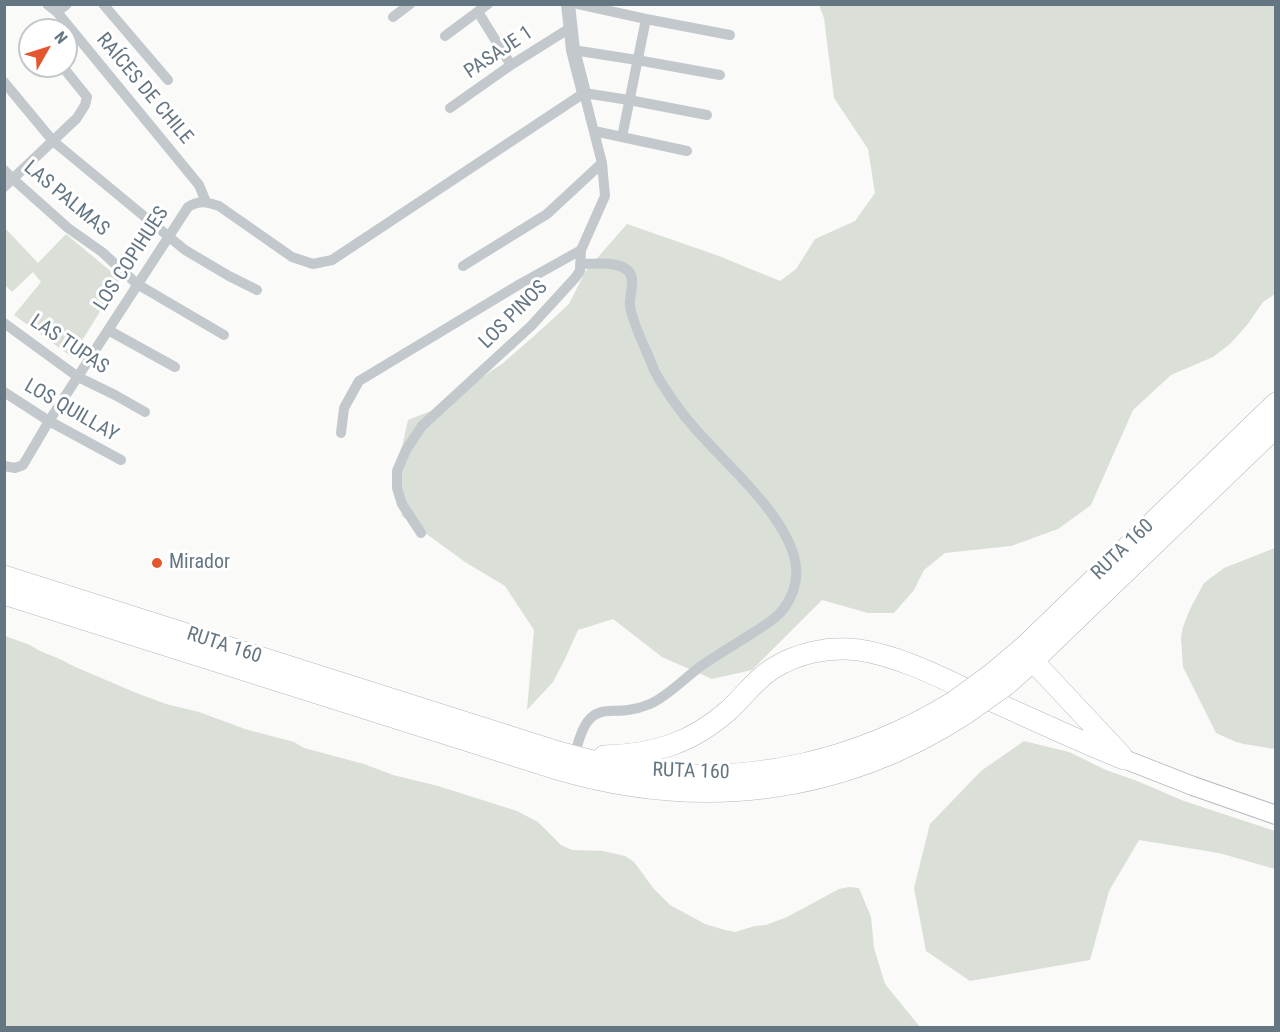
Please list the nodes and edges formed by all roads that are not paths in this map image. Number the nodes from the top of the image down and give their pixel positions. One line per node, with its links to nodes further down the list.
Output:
1 (47, 4): 9 (street, RAÍCES DE CHILE)
2 (67, 4): 9 (street)
3 (103, 4): 21 (street)
4 (410, 4): 11 (street)
5 (488, 4): 10 (street)
6 (568, 4): 13 (street)
7 (578, 4): 8 (street)
8 (629, 10): 12 (street)
9 (57, 12): 34 (street, RAÍCES DE CHILE)
10 (478, 12): 15 (street); 18 (street)
11 (393, 17)
12 (646, 19): 14 (street); 17 (street)
13 (570, 28): 16 (street); 18 (street, PASAJE 1)
14 (730, 35)
15 (445, 36)
16 (573, 50): 17 (street); 23 (street)
17 (637, 60): 19 (street); 24 (street)
18 (511, 65): 25 (street, PASAJE 1)
19 (720, 75)
20 (72, 78): 29 (street)
21 (168, 80)
22 (4, 82): 29 (street)
23 (584, 93): 24 (street); 27 (street, LOS PINOS); 34 (street)
24 (629, 100): 26 (street); 28 (street)
25 (450, 108)
26 (707, 115)
27 (594, 130): 28 (street); 31 (street, LOS PINOS)
28 (622, 136): 30 (street)
29 (53, 141): 33 (street); 35 (street)
30 (687, 151)
31 (602, 163): 36 (street, LOS PINOS); 38 (street)
32 (4, 170): 33 (street, LAS PALMAS)
33 (9, 183): 39 (street, LAS PALMAS)
34 (206, 202): 35 (street, LOS COPIHUES)
35 (168, 236): 39 (street, LOS COPIHUES); 40 (street)
36 (581, 250): 37 (street, LOS PINOS); 51 (street)
37 (580, 264): 54 (street, LOS PINOS); 60 (street)
38 (463, 266)
39 (137, 284): 42 (street, LOS COPIHUES); 43 (street, LAS PALMAS)
40 (257, 290)
41 (4, 323): 45 (street, LAS TUPAS)
42 (108, 330): 44 (street); 45 (street, LOS COPIHUES)
43 (224, 335)
44 (176, 368)
45 (78, 377): 48 (street, LAS TUPAS); 49 (street, LOS COPIHUES)
46 (4, 392): 49 (street, LOS QUILLAY)
47 (1275, 403): 58 (highway, RUTA 160)
48 (145, 412)
49 (49, 421): 52 (street, LOS QUILLAY); 53 (street, LOS COPIHUES)
50 (1275, 427): 57 (highway, RUTA 160)
51 (341, 433)
52 (121, 460)
53 (4, 466)
54 (421, 533)
55 (4, 576): 60 (highway, RUTA 160)
56 (4, 594): 59 (highway, RUTA 160)
57 (1033, 661): 58 (highway, RUTA 160); 61 (highway)
58 (999, 680): 59 (highway, RUTA 160, bridge)
59 (959, 709): 60 (highway, RUTA 160)
60 (574, 756): 61 (highway)
61 (1124, 759): 62 (main road)
62 (1275, 814)

